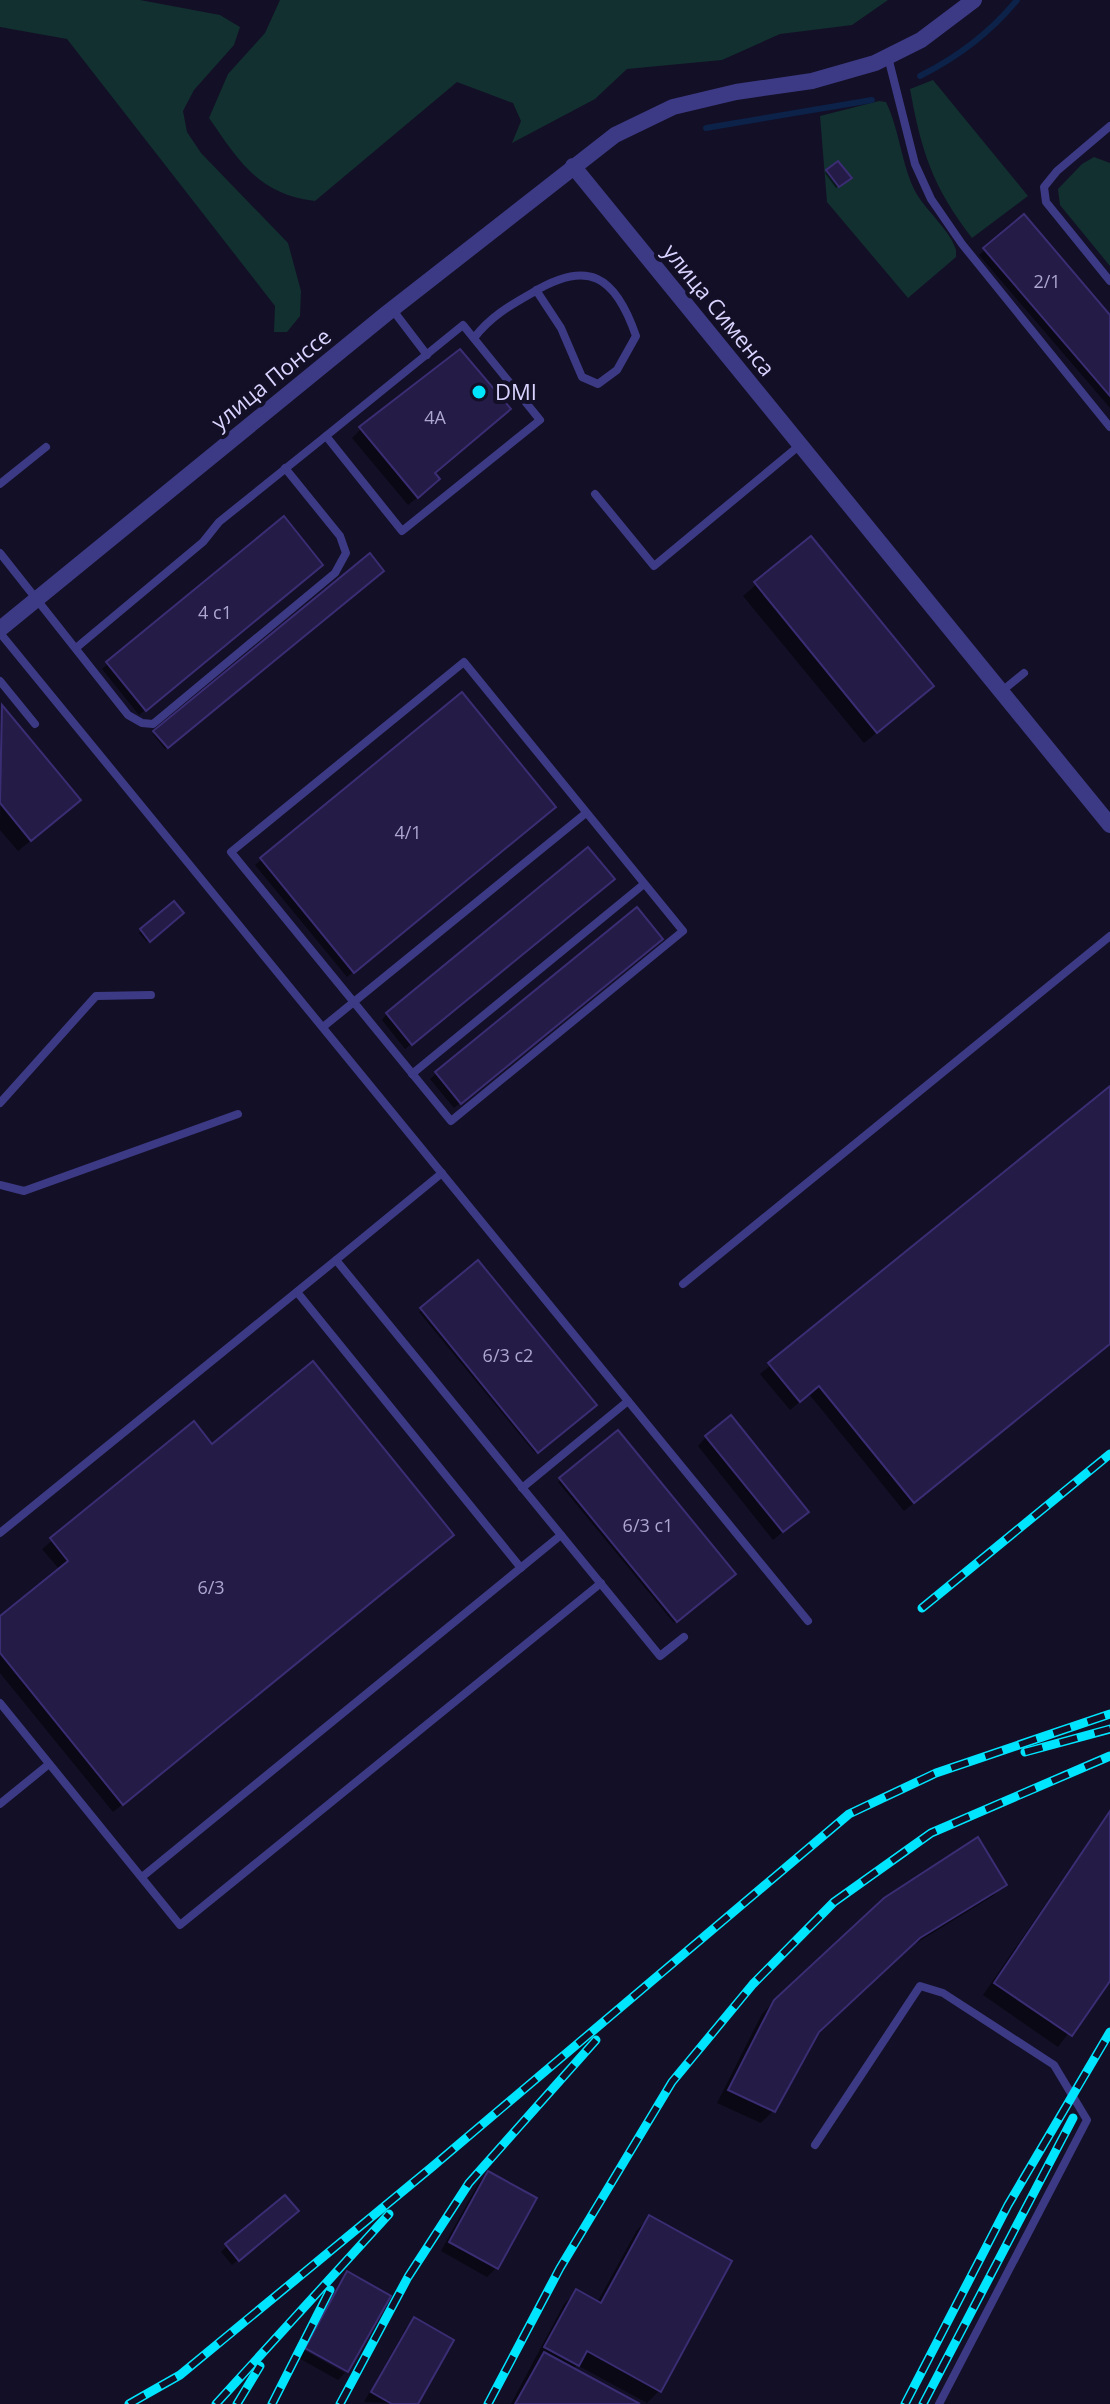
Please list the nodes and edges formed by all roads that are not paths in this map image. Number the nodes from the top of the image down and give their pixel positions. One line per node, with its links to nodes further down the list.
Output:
1 (974, 0): 2 (street)
2 (888, 57): 4 (street); 10 (lane)
3 (1110, 126): 5 (lane)
4 (573, 166): 7 (street, улица Понссе); 12 (street, улица Сименса)
5 (1110, 281)
6 (536, 290): 6 (lane); 8 (lane)
7 (392, 309): 9 (lane); 18 (street, улица Понссе)
8 (474, 338): 9 (lane); 11 (lane)
9 (427, 355): 11 (lane)
10 (1110, 427)
11 (326, 436): 14 (lane)
12 (800, 445): 16 (lane); 23 (street, улица Сименса)
13 (46, 447): 15 (lane)
14 (285, 468): 20 (lane); 20 (lane)
15 (0, 484)
16 (595, 494)
17 (0, 553): 18 (lane)
18 (37, 598): 19 (street, улица Понссе); 20 (lane)
19 (0, 631): 31 (lane)
20 (76, 648)
21 (1024, 673): 23 (lane)
22 (0, 681): 24 (lane)
23 (1001, 691): 26 (street, улица Сименса)
24 (35, 724)
25 (586, 813): 27 (lane); 30 (lane); 30 (lane)
26 (1110, 825)
27 (644, 884): 32 (lane); 32 (lane)
28 (1110, 936): 38 (lane)
29 (151, 995): 33 (lane)
30 (354, 1003): 31 (lane); 32 (lane)
31 (323, 1027): 35 (lane)
32 (412, 1074)
33 (0, 1103)
34 (238, 1114): 36 (lane)
35 (442, 1173): 37 (lane); 40 (lane)
36 (0, 1185)
37 (336, 1260): 39 (lane); 41 (lane)
38 (683, 1284)
39 (297, 1292): 42 (lane); 44 (lane)
40 (628, 1401): 41 (lane); 46 (lane)
41 (522, 1488): 43 (lane)
42 (0, 1533)
43 (561, 1535): 44 (lane); 45 (lane)
44 (521, 1568): 51 (lane)
45 (601, 1583): 47 (lane); 51 (lane)
46 (808, 1621)
47 (684, 1637)
48 (0, 1703): 49 (lane)
49 (49, 1764): 50 (lane); 51 (lane)
50 (0, 1804)
51 (142, 1877)
52 (815, 2145): 53 (lane)
53 (939, 2404)

